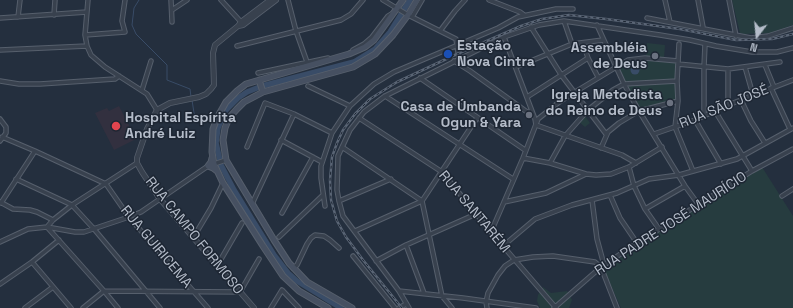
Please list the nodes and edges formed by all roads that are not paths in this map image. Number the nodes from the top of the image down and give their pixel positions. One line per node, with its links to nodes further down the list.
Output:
1 (20, 0): 29 (street)
2 (55, 0): 26 (street)
3 (88, 0): 25 (street)
4 (125, 0): 42 (street)
5 (171, 0): 24 (street)
6 (187, 0): 24 (street)
7 (222, 0): 35 (street)
8 (280, 0): 20 (street)
9 (288, 0): 40 (street)
10 (363, 0): 40 (street)
11 (383, 0): 23 (street)
12 (403, 0): 23 (main road)
13 (417, 0): 21 (main road)
14 (422, 0): 21 (street)
15 (465, 0): 41 (street)
16 (489, 0): 28 (street)
17 (665, 0): 34 (street)
18 (698, 0): 38 (street)
19 (729, 0): 43 (street)
20 (273, 1): 35 (street)
21 (416, 6): 27 (main road)
22 (574, 8): 28 (street)
23 (398, 9): 27 (street); 60 (street); 74 (main road)
24 (172, 10): 33 (street)
25 (87, 12): 26 (street); 42 (street)
26 (54, 15): 29 (street)
27 (409, 15): 41 (street); 82 (main road)
28 (524, 15): 52 (street)
29 (18, 17): 30 (street)
30 (0, 18)
31 (647, 18): 34 (street)
32 (564, 21): 36 (street); 37 (street); 47 (street)
33 (172, 22)
34 (670, 22): 38 (street)
35 (241, 25): 91 (street)
36 (597, 25): 45 (street); 49 (street)
37 (531, 27): 44 (street); 55 (street)
38 (703, 28): 43 (street)
39 (793, 28): 43 (street)
40 (296, 31): 51 (street); 60 (street)
41 (440, 31): 52 (street)
42 (85, 35): 50 (street)
43 (736, 36)
44 (504, 37): 57 (street); 64 (street)
45 (603, 40): 46 (street); 65 (street)
46 (583, 43): 47 (street); 56 (street)
47 (572, 44): 55 (street)
48 (679, 44): 62 (street)
49 (706, 44): 53 (street); 66 (street)
50 (87, 46): 54 (street); 70 (street)
51 (237, 46)
52 (457, 46): 57 (street); 90 (street)
53 (793, 48)
54 (0, 50)
55 (548, 54): 64 (street); 71 (street)
56 (588, 58): 71 (street); 73 (street)
57 (459, 59): 59 (street)
58 (151, 61): 81 (street)
59 (454, 61): 72 (street); 97 (street)
60 (307, 62): 69 (street)
61 (780, 62): 63 (street)
62 (678, 63): 65 (street); 66 (street); 77 (street)
63 (765, 65): 67 (street); 80 (street)
64 (516, 67): 86 (street)
65 (616, 67): 73 (street); 78 (street)
66 (704, 67): 68 (street); 96 (street)
67 (744, 68): 68 (street); 84 (street)
68 (728, 69): 89 (street)
69 (258, 73)
70 (119, 76): 76 (street); 81 (street)
71 (562, 76): 83 (street); 86 (street)
72 (420, 78): 85 (street); 99 (street)
73 (598, 78): 83 (street)
74 (259, 80): 82 (main road); 120 (main road)
75 (793, 80): 80 (street, RUA SÃO JOSÉ)
76 (0, 81)
77 (677, 81): 78 (street); 88 (street)
78 (624, 84): 92 (street); 94 (street)
79 (308, 86): 90 (street)
80 (773, 88): 84 (street, RUA SÃO JOSÉ); 104 (street)
81 (142, 90): 91 (street)
82 (263, 91): 124 (main road)
83 (575, 92): 92 (street); 102 (street)
84 (752, 95): 87 (street, RUA SÃO JOSÉ)
85 (385, 96): 98 (street); 112 (street)
86 (527, 97): 97 (street)
87 (741, 100): 89 (street, RUA SÃO JOSÉ); 111 (street)
88 (678, 101): 94 (street); 103 (street)
89 (728, 105): 93 (street, RUA SÃO JOSÉ)
90 (350, 106): 105 (street)
91 (157, 110): 127 (street)
92 (588, 110): 106 (street); 108 (street)
93 (715, 111): 96 (street, RUA SÃO JOSÉ); 121 (street)
94 (639, 112): 106 (street); 107 (street)
95 (294, 114): 105 (street); 110 (street); 113 (street)
96 (704, 116): 101 (street, RUA SÃO JOSÉ)
97 (534, 117): 102 (street)
98 (359, 118): 114 (street); 136 (street, RUA SANTARÉM)
99 (477, 118): 112 (street); 118 (street)
100 (0, 119): 109 (street)
101 (695, 120): 103 (street, RUA SÃO JOSÉ); 130 (street)
102 (536, 125): 108 (street); 118 (street)
103 (675, 127): 107 (street, RUA SÃO JOSÉ); 133 (street)
104 (791, 128): 111 (street)
105 (332, 133): 125 (street)
106 (606, 134): 116 (street)
107 (654, 134): 115 (street)
108 (565, 136): 116 (street); 128 (street)
109 (1, 139): 119 (street)
110 (281, 140): 122 (street); 156 (street)
111 (765, 143): 121 (street)
112 (460, 145): 136 (street); 140 (street)
113 (248, 147)
114 (342, 147): 141 (street); 152 (street)
115 (662, 147): 126 (street); 138 (street)
116 (601, 148): 126 (street)
117 (793, 149): 134 (street, RUA PADRE JOSÉ MAURÍCIO)
118 (525, 150): 123 (street)
119 (35, 151): 139 (street); 143 (street)
120 (213, 156): 129 (main road); 131 (main road)
121 (744, 156): 130 (street); 134 (street)
122 (314, 157): 125 (street); 161 (street)
123 (523, 158): 128 (street); 140 (street)
124 (225, 160): 129 (street); 156 (main road)
125 (322, 162): 147 (street)
126 (636, 162): 132 (street)
127 (137, 163): 143 (street); 150 (street, RUA CAMPO FORMOSO)
128 (550, 163): 137 (street)
129 (216, 164): 131 (street); 135 (main road)
130 (721, 164): 133 (street)
131 (208, 166): 135 (main road); 150 (street)
132 (629, 167): 137 (street); 144 (street)
133 (692, 171): 138 (street)
134 (752, 171): 157 (street, RUA PADRE JOSÉ MAURÍCIO)
135 (218, 172): 142 (main road)
136 (442, 172): 153 (street); 162 (street, RUA SANTARÉM)
137 (586, 174): 154 (street)
138 (679, 175): 144 (street); 145 (street)
139 (16, 179): 155 (street); 158 (street)
140 (513, 179): 154 (street)
141 (391, 180): 152 (street); 153 (street)
142 (223, 183): 173 (street); 208 (main road)
143 (106, 184): 158 (street); 163 (street, RUA GUIRICEMA)
144 (634, 186): 148 (street); 160 (street)
145 (685, 186): 157 (street); 160 (street)
146 (793, 189): 149 (street)
147 (323, 195): 159 (street); 172 (street)
148 (610, 195): 151 (street); 176 (street)
149 (782, 196)
150 (160, 199): 163 (street); 173 (street, RUA CAMPO FORMOSO)
151 (592, 200): 178 (street); 186 (street)
152 (339, 201): 169 (street)
153 (422, 201): 169 (street); 171 (street)
154 (504, 202): 170 (street)
155 (1, 203): 164 (street)
156 (252, 204): 187 (main road)
157 (698, 204): 168 (street, RUA PADRE JOSÉ MAURÍCIO)
158 (72, 205): 164 (street); 167 (street)
159 (325, 206)
160 (645, 209): 168 (street)
161 (282, 213)
162 (476, 214): 170 (street, RUA SANTARÉM); 171 (street)
163 (129, 217): 167 (street); 193 (street, RUA GUIRICEMA)
164 (53, 220): 166 (street)
165 (242, 223): 185 (street)
166 (47, 227): 167 (street); 174 (street); 175 (street)
167 (94, 229): 191 (street)
168 (659, 229): 176 (street, RUA PADRE JOSÉ MAURÍCIO)
169 (355, 231): 183 (street)
170 (491, 232): 178 (street, RUA SANTARÉM)
171 (428, 236): 177 (street); 196 (street)
172 (279, 237)
173 (192, 238): 185 (street, RUA CAMPO FORMOSO)
174 (59, 240): 184 (street); 190 (street)
175 (0, 242)
176 (637, 243): 186 (street, RUA PADRE JOSÉ MAURÍCIO)
177 (406, 245): 183 (street); 195 (street)
178 (502, 246): 182 (street, RUA SANTARÉM)
179 (339, 248): 187 (street)
180 (353, 256): 210 (street)
181 (259, 259): 194 (street)
182 (514, 260): 186 (street); 197 (street); 216 (street, RUA SANTARÉM)
183 (376, 261): 192 (street)
184 (32, 262): 188 (street); 189 (street)
185 (217, 266): 194 (street, RUA CAMPO FORMOSO)
186 (603, 266): 216 (street, RUA PADRE JOSÉ MAURÍCIO); 217 (street)
187 (293, 268): 209 (main road)
188 (0, 284)
189 (54, 287): 199 (street); 200 (street)
190 (104, 291): 191 (street); 201 (street); 202 (street)
191 (145, 291): 193 (street); 203 (street)
192 (399, 291): 195 (street); 198 (street)
193 (194, 292): 194 (street); 204 (street, RUA GUIRICEMA)
194 (240, 292): 205 (street, RUA CAMPO FORMOSO)
195 (424, 293): 196 (street)
196 (442, 296): 197 (street); 213 (street)
197 (486, 302): 214 (street); 215 (street)
198 (406, 304): 211 (street); 212 (street)
199 (25, 308)
200 (71, 308)
201 (83, 308)
202 (118, 308)
203 (160, 308)
204 (208, 308)
205 (254, 308)
206 (271, 308): 207 (street)
207 (298, 308)
208 (328, 308)
209 (352, 308)
210 (395, 308)
211 (399, 308)
212 (409, 308)
213 (452, 308)
214 (487, 308)
215 (536, 308)
216 (555, 308)
217 (617, 308)

